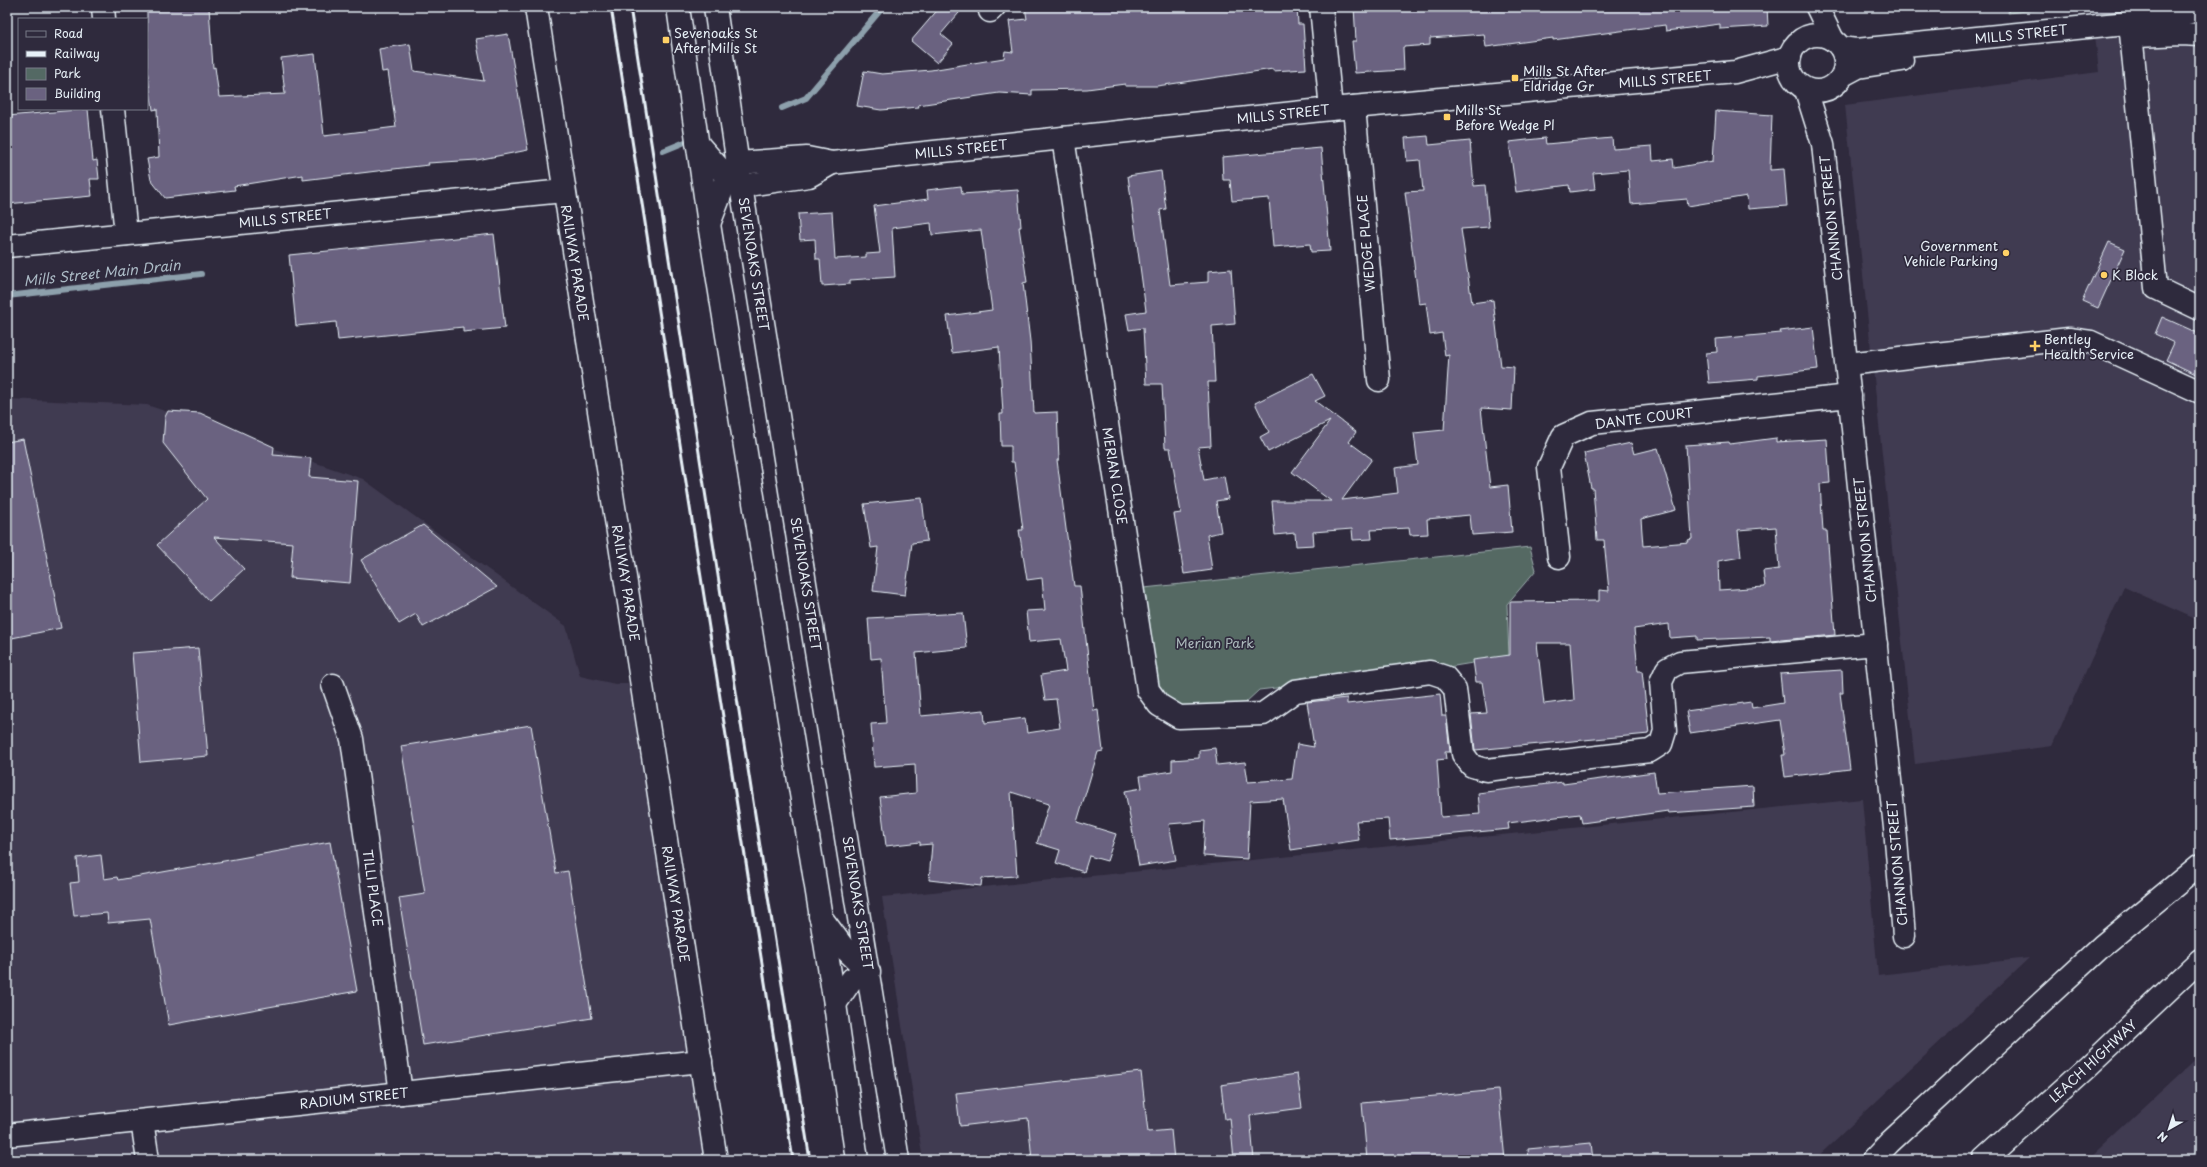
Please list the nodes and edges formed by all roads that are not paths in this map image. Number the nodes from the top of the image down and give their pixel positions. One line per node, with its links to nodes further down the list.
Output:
1 (103, 7): 9 (main road)
2 (536, 7): 25 (main road, RAILWAY PARADE)
3 (678, 7): 22 (main road)
4 (716, 7): 24 (main road, SEVENOAKS STREET)
5 (1321, 7): 19 (main road)
6 (1808, 7): 12 (main road)
7 (1817, 7): 13 (main road)
8 (2200, 9): 10 (main road, MILLS STREET)
9 (104, 18)
10 (2131, 30): 11 (main road, MILLS STREET); 13 (main road, MILLS STREET); 16 (main road, MILLS STREET); 29 (main road)
11 (2200, 35)
12 (1802, 40): 13 (main road); 14 (main road)
13 (1837, 44): 16 (main road)
14 (1790, 57): 15 (main road, MILLS STREET); 17 (main road)
15 (1734, 72): 17 (main road, MILLS STREET); 18 (main road, MILLS STREET)
16 (1838, 81): 17 (main road); 23 (main road, CHANNON STREET)
17 (1800, 84): 23 (main road, CHANNON STREET)
18 (1354, 107): 19 (main road, MILLS STREET); 31 (main road, WEDGE PLACE)
19 (1331, 109): 21 (main road, MILLS STREET)
20 (113, 110): 27 (main road)
21 (1063, 138): 24 (main road, MILLS STREET); 35 (main road, MERIAN CLOSE)
22 (698, 143): 24 (main road); 26 (main road)
23 (1823, 144): 30 (main road, CHANNON STREET)
24 (736, 175): 26 (main road); 42 (main road, SEVENOAKS STREET)
25 (564, 191): 27 (main road, MILLS STREET); 44 (main road, RAILWAY PARADE)
26 (709, 224): 38 (main road)
27 (126, 234): 28 (main road, MILLS STREET)
28 (7, 246)
29 (2200, 309)
30 (1848, 364): 32 (main road); 33 (main road, CHANNON STREET)
31 (1379, 380)
32 (2200, 392)
33 (1850, 396): 34 (main road, DANTE COURT); 35 (main road, CHANNON STREET)
34 (1559, 557)
35 (1876, 644): 39 (main road, CHANNON STREET)
36 (333, 685): 45 (main road, TILLI PLACE)
37 (2200, 866): 40 (main road)
38 (820, 916): 42 (main road); 43 (main road)
39 (1904, 936)
40 (2102, 946): 52 (main road); 53 (main road)
41 (2200, 960): 54 (main road, LEACH HIGHWAY)
42 (869, 972): 43 (main road); 51 (main road, SEVENOAKS STREET)
43 (835, 1004): 50 (main road)
44 (701, 1061): 45 (main road, RADIUM STREET); 49 (main road, RAILWAY PARADE)
45 (401, 1093): 46 (main road, RADIUM STREET)
46 (142, 1121): 47 (main road, RADIUM STREET); 48 (main road)
47 (7, 1135)
48 (148, 1160)
49 (716, 1160)
50 (857, 1160)
51 (898, 1160)
52 (1866, 1160)
53 (1873, 1160)
54 (1984, 1160)

